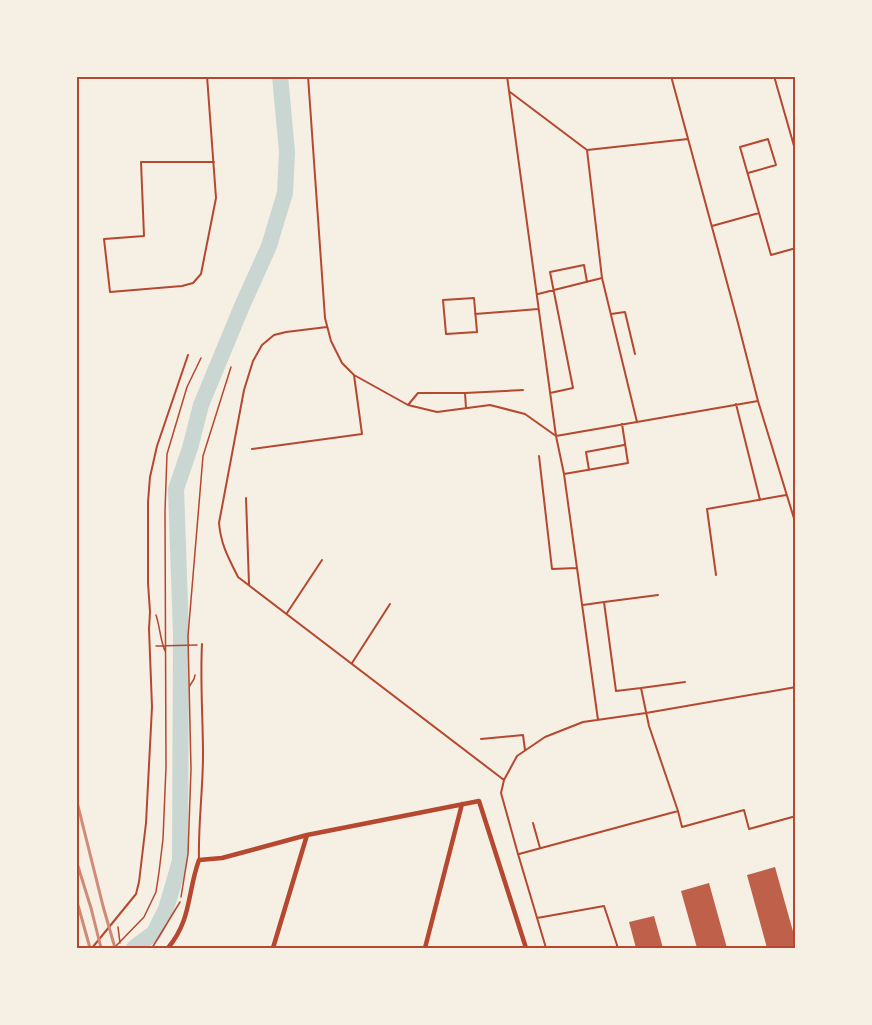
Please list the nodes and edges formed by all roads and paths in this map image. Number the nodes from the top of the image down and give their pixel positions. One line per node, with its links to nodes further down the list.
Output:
1 (207, 76): 10 (lane)
2 (308, 76): 22 (lane)
3 (507, 76): 6 (lane)
4 (671, 76): 7 (lane)
5 (774, 76): 9 (lane)
6 (509, 91): 8 (lane); 18 (lane)
7 (688, 139): 8 (lane); 13 (lane)
8 (587, 150): 15 (lane)
9 (795, 153)
10 (214, 162): 10 (lane)
11 (748, 173): 11 (lane); 12 (lane)
12 (759, 213): 13 (lane); 14 (lane)
13 (712, 226): 31 (lane)
14 (795, 248)
15 (602, 278): 16 (lane); 21 (lane)
16 (587, 282): 17 (lane); 17 (lane)
17 (554, 290): 18 (lane); 30 (lane)
18 (536, 294): 19 (lane)
19 (538, 309): 20 (lane); 30 (lane)
20 (475, 314): 20 (lane)
21 (610, 315): 23 (lane); 35 (lane)
22 (327, 327): 27 (lane); 50 (lane)
23 (635, 354)
24 (189, 355): 55 (lane)
25 (201, 358): 60 (path)
26 (231, 367): 83 (path)
27 (354, 375): 33 (lane); 39 (lane)
28 (523, 390): 29 (lane)
29 (465, 393): 33 (lane); 34 (lane)
30 (550, 393): 37 (lane)
31 (758, 400): 32 (lane); 43 (lane)
32 (736, 404): 35 (lane); 45 (lane)
33 (408, 405): 34 (lane)
34 (466, 408): 37 (lane)
35 (637, 422): 36 (lane)
36 (622, 424): 37 (lane); 38 (lane)
37 (556, 436): 42 (lane)
38 (625, 445): 41 (lane); 41 (lane)
39 (252, 449)
40 (539, 456): 48 (lane)
41 (589, 470): 42 (lane)
42 (564, 474): 48 (lane)
43 (786, 495): 45 (lane); 46 (lane)
44 (246, 498): 50 (lane)
45 (760, 500): 49 (lane)
46 (795, 525)
47 (322, 560): 56 (lane)
48 (577, 568): 54 (lane)
49 (716, 575)
50 (249, 584): 56 (lane)
51 (658, 594): 52 (lane)
52 (604, 602): 54 (lane); 64 (lane)
53 (390, 604): 61 (lane)
54 (582, 605): 66 (lane)
55 (150, 612): 60 (path); 78 (lane)
56 (287, 613): 61 (lane)
57 (202, 644): 77 (lane)
58 (196, 645): 59 (path)
59 (155, 646)
60 (165, 651): 80 (path)
61 (352, 663): 69 (lane)
62 (685, 682): 64 (lane)
63 (795, 687): 65 (lane)
64 (641, 688): 65 (lane)
65 (646, 713): 66 (lane); 71 (lane)
66 (598, 720): 68 (lane)
67 (481, 739): 68 (lane)
68 (525, 750): 69 (lane)
69 (504, 780): 76 (lane)
70 (462, 804): 74 (street); 86 (street); 87 (street)
71 (678, 811): 72 (lane); 75 (lane)
72 (795, 816)
73 (532, 823): 75 (lane)
74 (307, 835): 77 (street); 85 (street)
75 (540, 849): 76 (lane)
76 (518, 854): 79 (lane)
77 (199, 860): 84 (street)
78 (118, 916): 80 (path); 81 (lane)
79 (537, 918): 88 (lane); 89 (lane)
80 (120, 944): 82 (path)
81 (92, 948)
82 (114, 948)
83 (152, 948)
84 (168, 948)
85 (273, 948)
86 (425, 948)
87 (526, 948)
88 (546, 948)
89 (618, 948)

